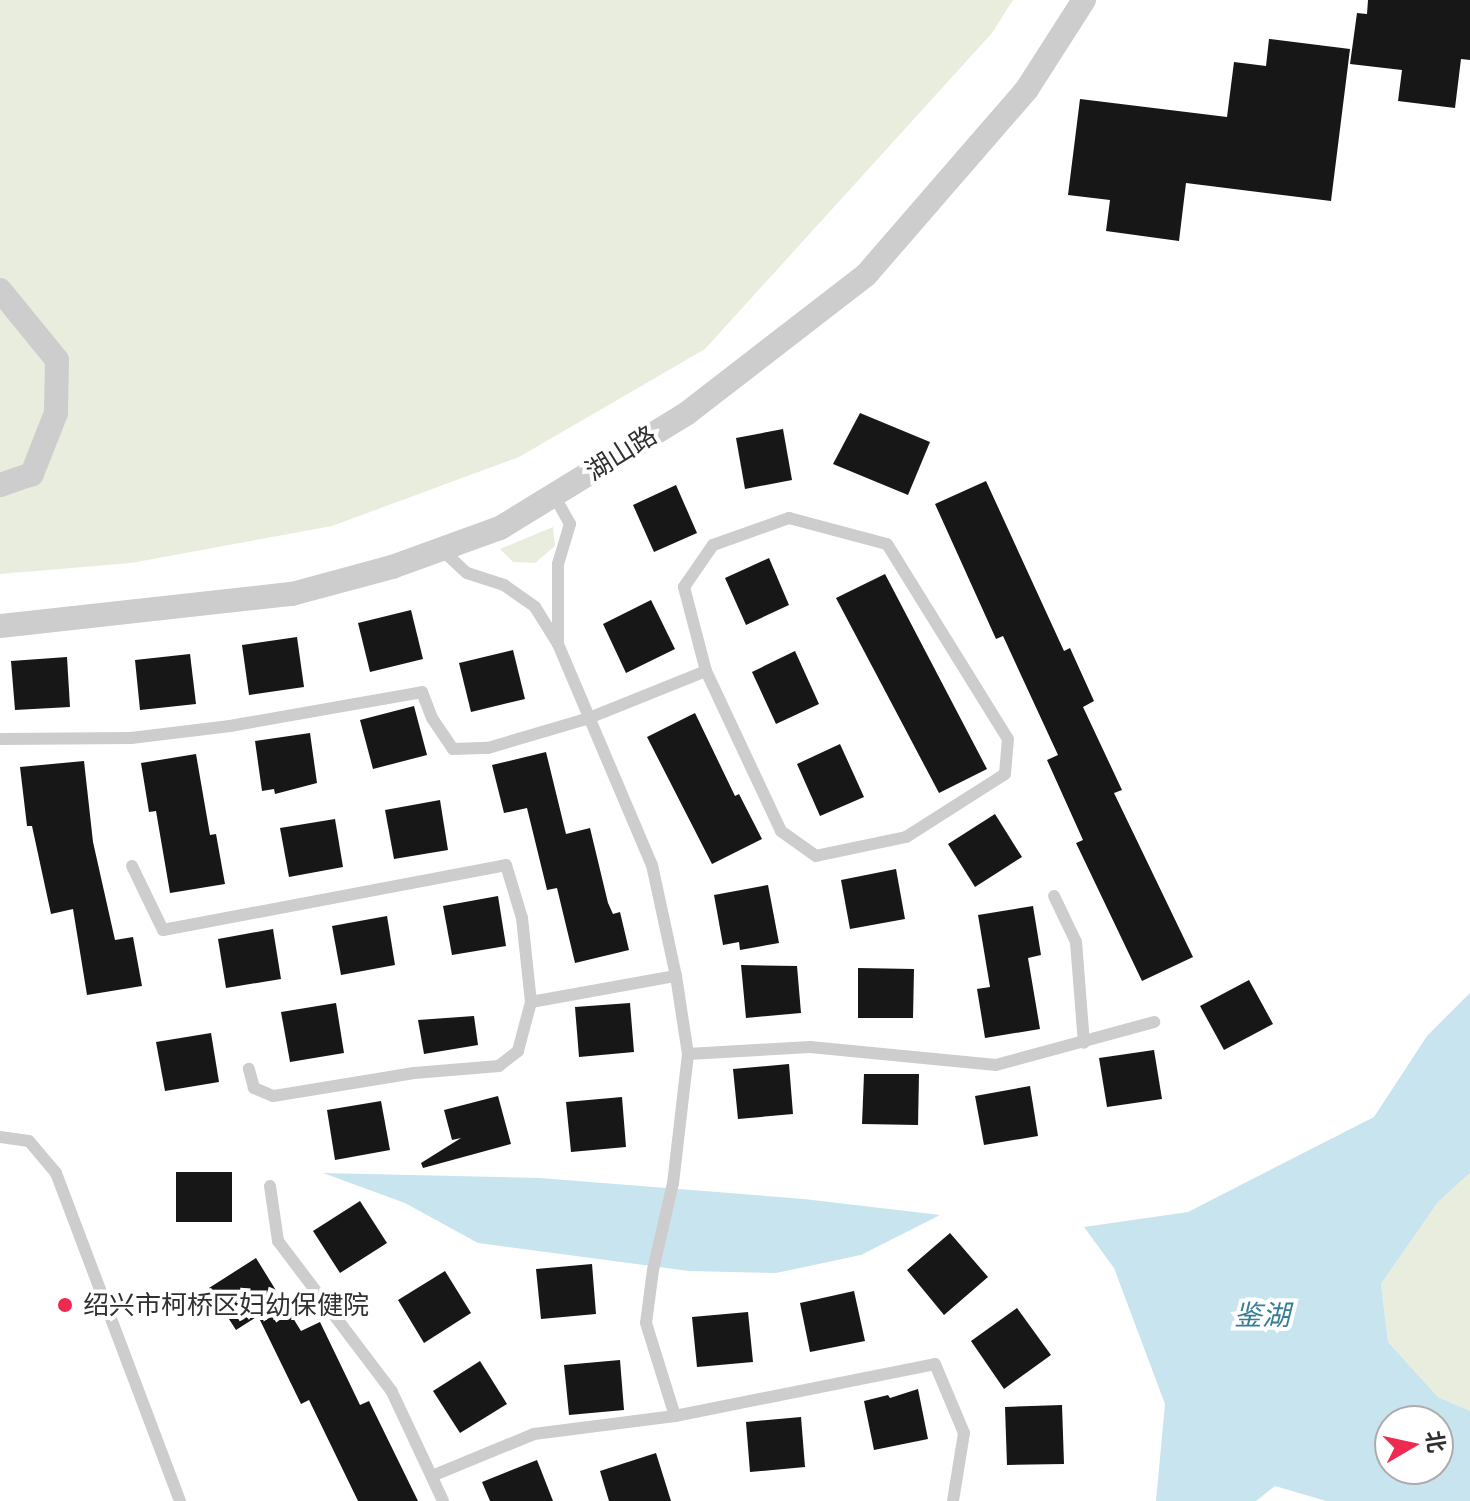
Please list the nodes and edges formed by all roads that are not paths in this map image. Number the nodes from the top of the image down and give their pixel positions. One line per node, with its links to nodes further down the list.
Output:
1 (1084, 0): 4 (street, 湖山路)
2 (0, 290): 3 (street)
3 (0, 485)
4 (554, 495): 5 (street, 湖山路); 7 (lane)
5 (441, 549): 6 (street, 湖山路); 7 (lane)
6 (0, 626)
7 (558, 644): 9 (lane)
8 (706, 671): 8 (lane); 9 (lane)
9 (589, 718): 10 (lane); 13 (lane)
10 (0, 739)
11 (132, 866): 14 (lane)
12 (1054, 896): 16 (lane)
13 (676, 976): 14 (lane); 17 (lane)
14 (531, 1002): 18 (lane)
15 (1154, 1022): 16 (lane)
16 (1084, 1043): 17 (lane)
17 (688, 1054): 21 (lane)
18 (249, 1069)
19 (0, 1137): 23 (lane)
20 (270, 1186): 22 (lane)
21 (675, 1416): 22 (lane); 25 (lane)
22 (432, 1476): 24 (lane)
23 (180, 1501)
24 (443, 1501)
25 (953, 1501)

